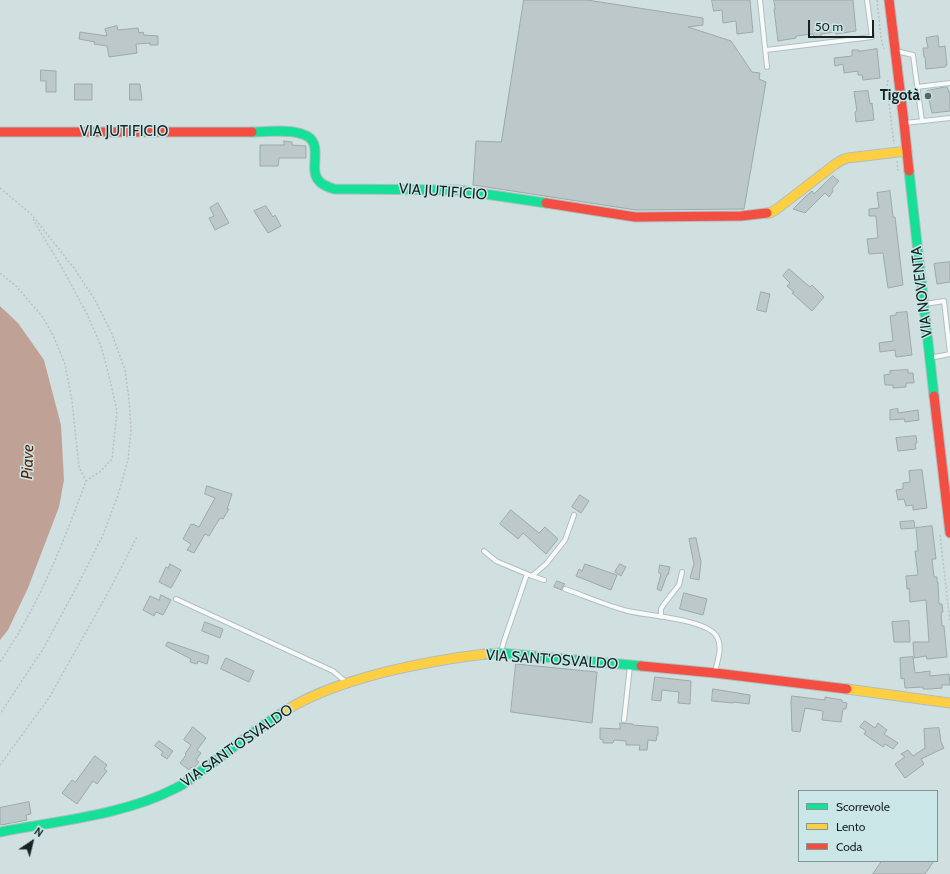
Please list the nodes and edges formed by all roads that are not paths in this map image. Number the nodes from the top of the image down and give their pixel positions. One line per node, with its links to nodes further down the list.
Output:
1 (760, 0): 4 (lane)
2 (867, 0): 4 (lane)
3 (889, 0): 5 (street, VIA NOVENTA)
4 (766, 50): 6 (lane)
5 (894, 50): 8 (lane); 11 (street, VIA NOVENTA)
6 (767, 67)
7 (950, 83): 8 (lane)
8 (917, 88): 10 (lane)
9 (950, 118): 10 (lane)
10 (922, 121): 11 (lane)
11 (904, 123): 13 (street, VIA NOVENTA)
12 (0, 132): 13 (street, VIA JUTIFICIO)
13 (907, 151): 14 (street, VIA NOVENTA)
14 (923, 304): 15 (lane); 16 (street, VIA NOVENTA)
15 (950, 353): 16 (lane)
16 (930, 358): 18 (street, VIA NOVENTA)
17 (574, 515): 22 (lane)
18 (950, 533)
19 (484, 551): 21 (lane)
20 (682, 572): 26 (lane)
21 (527, 574): 22 (lane); 27 (lane)
22 (532, 576): 23 (lane)
23 (544, 580)
24 (565, 589): 26 (lane)
25 (176, 598): 30 (lane)
26 (661, 617): 29 (lane)
27 (501, 653): 28 (street, VIA SANT'OSVALDO); 30 (street, VIA SANT'OSVALDO)
28 (630, 665): 29 (street, VIA SANT'OSVALDO); 32 (lane)
29 (715, 673): 31 (street, VIA SANT'OSVALDO)
30 (347, 683): 33 (street, VIA SANT'OSVALDO)
31 (950, 703)
32 (624, 720)
33 (0, 832)

